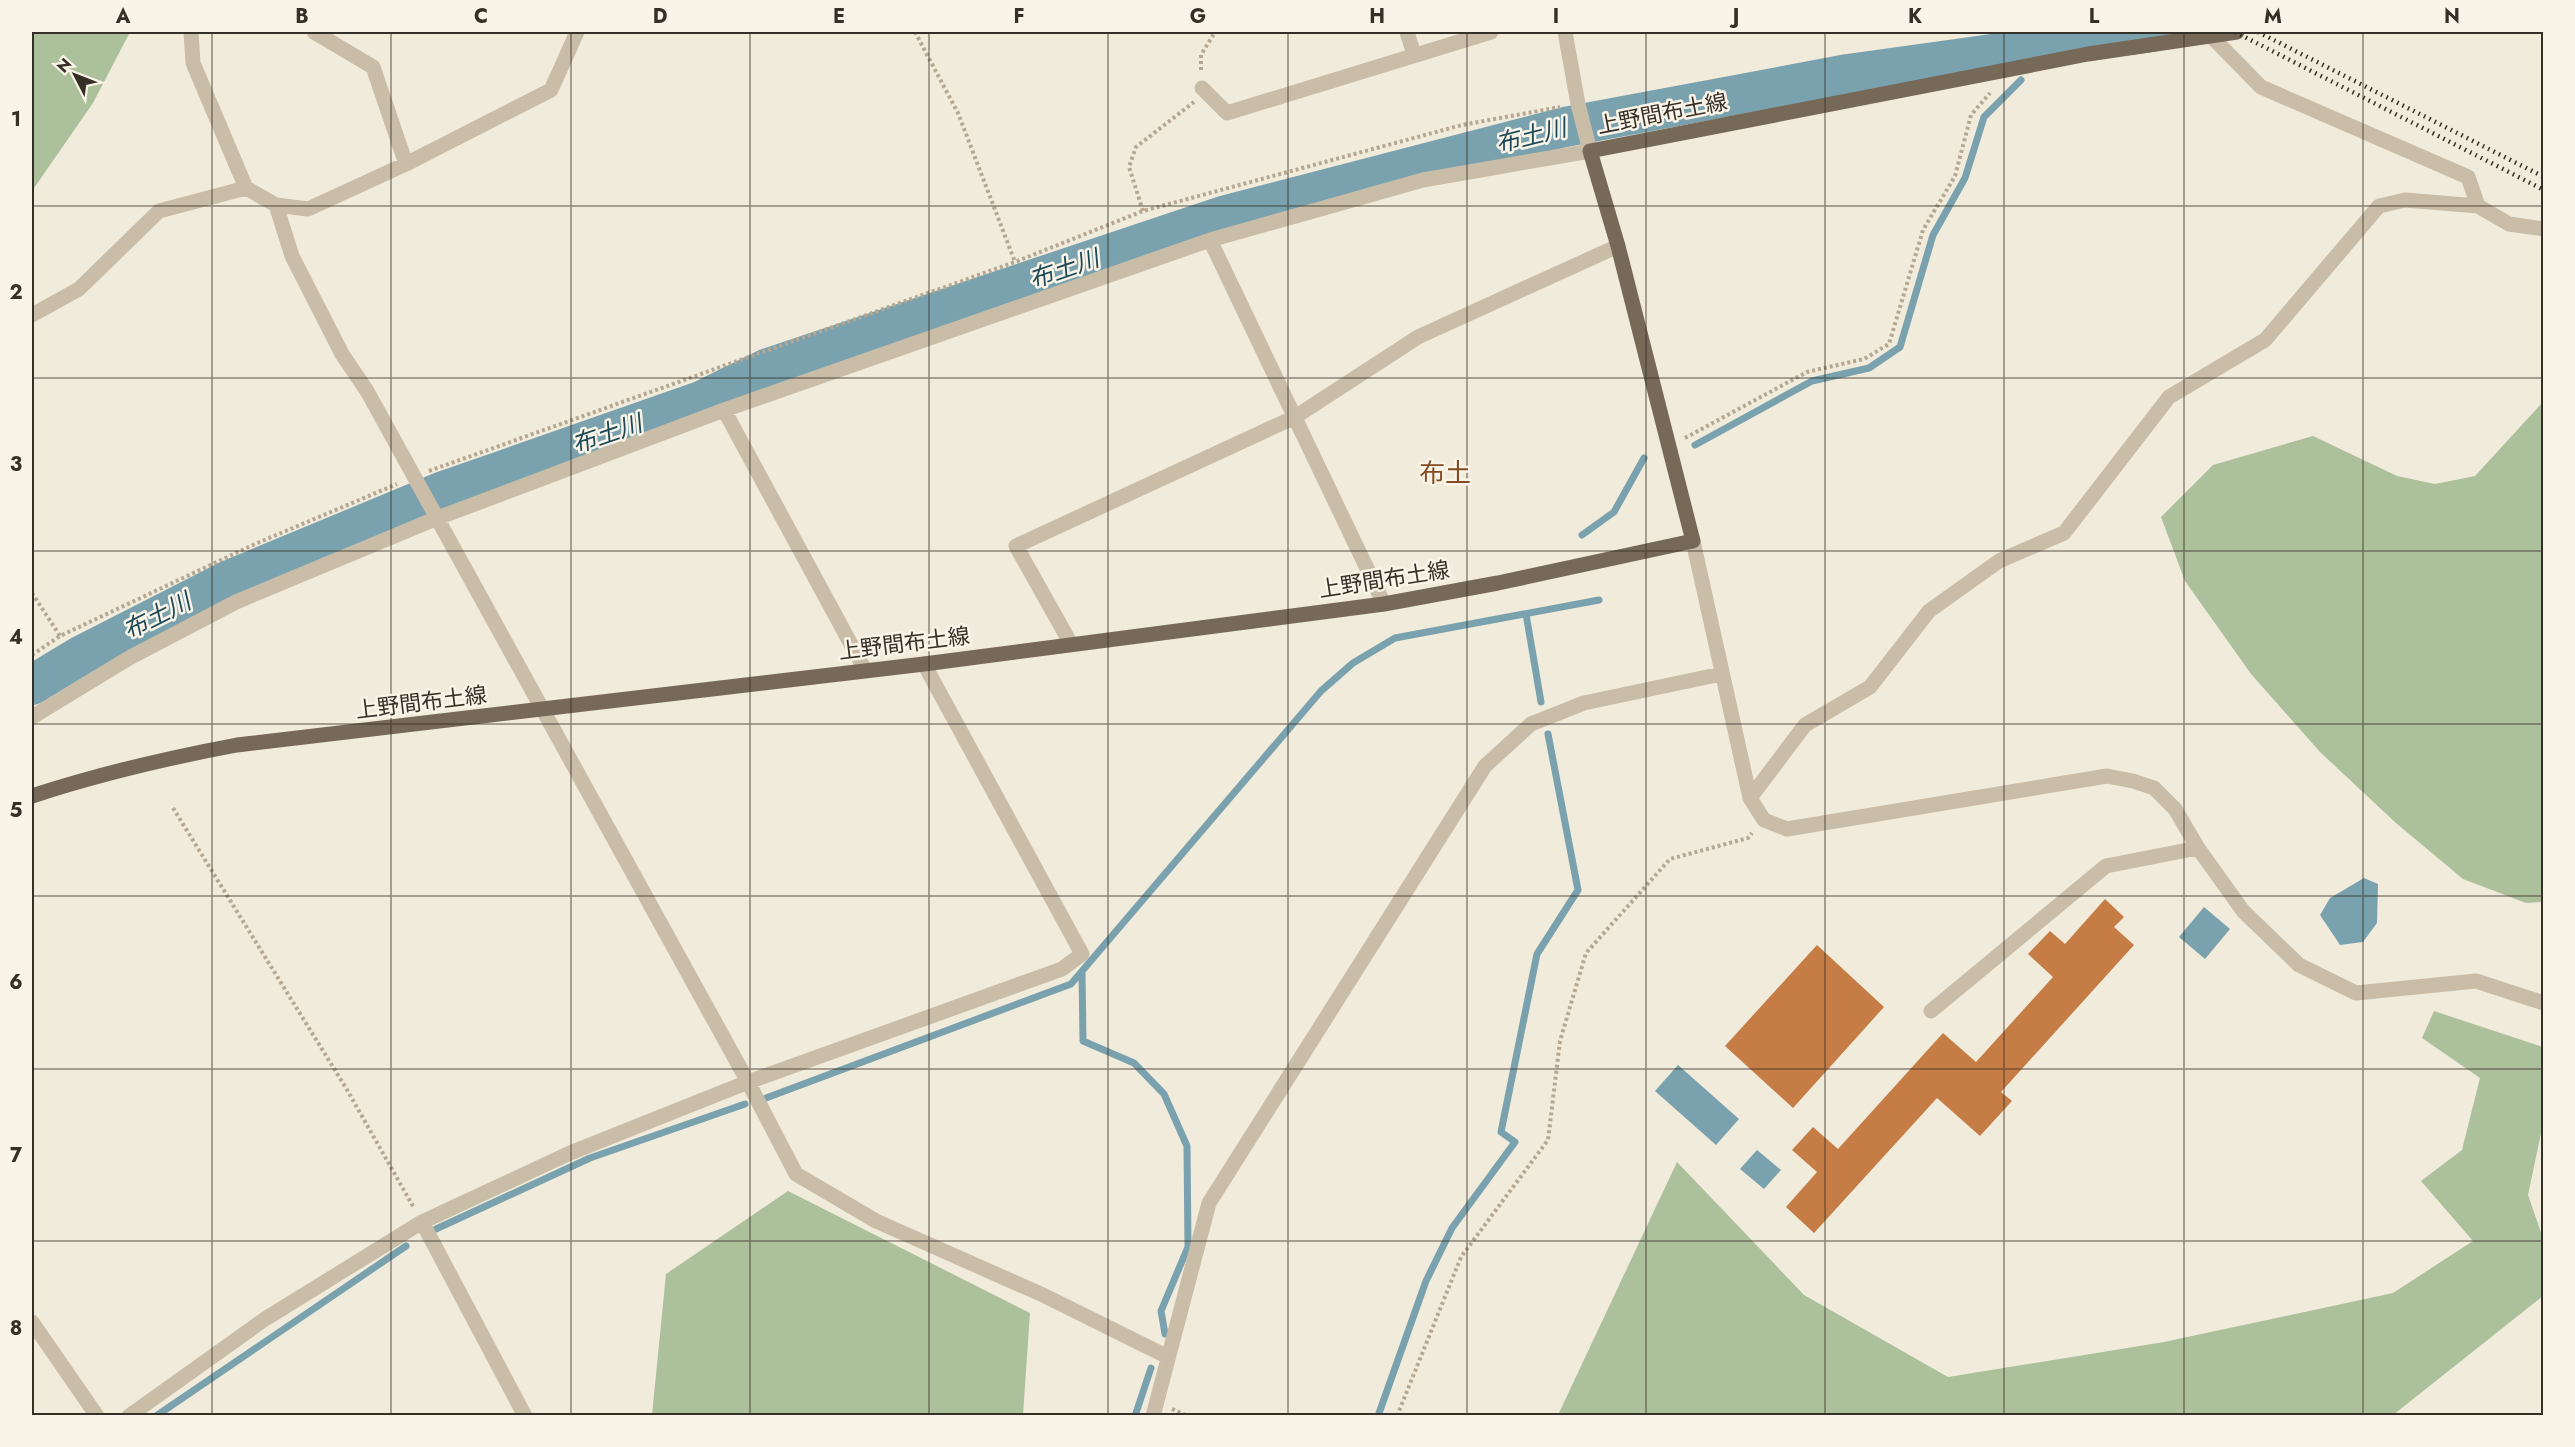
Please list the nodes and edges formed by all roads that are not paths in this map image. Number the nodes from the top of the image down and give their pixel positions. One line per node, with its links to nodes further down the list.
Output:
1 (191, 32): 13 (street)
2 (314, 32): 12 (street)
3 (575, 32): 12 (street)
4 (1407, 32): 9 (street)
5 (1491, 32): 9 (street)
6 (1565, 32): 11 (street)
7 (2237, 32): 8 (main road, 上野間布土線)
8 (2211, 36): 11 (main road, 上野間布土線); 15 (street)
9 (1414, 55): 10 (street)
10 (1202, 88)
11 (1589, 143): 17 (street); 18 (main road, 上野間布土線)
12 (406, 164): 14 (street)
13 (246, 188): 14 (street); 19 (street)
14 (276, 205): 22 (street)
15 (2478, 206): 16 (street); 32 (street)
16 (2544, 229)
17 (1210, 240): 20 (street); 21 (street)
18 (1618, 246): 21 (street); 23 (main road, 上野間布土線)
19 (32, 315)
20 (724, 410): 22 (street); 27 (street)
21 (1295, 417): 24 (street); 25 (street)
22 (435, 519): 29 (street); 30 (street)
23 (1693, 541): 24 (main road, 上野間布土線); 28 (street)
24 (1384, 604): 25 (main road, 上野間布土線)
25 (1071, 644): 26 (main road, 上野間布土線)
26 (924, 664): 27 (main road, 上野間布土線); 36 (street)
27 (865, 670): 29 (main road, 上野間布土線)
28 (1721, 674): 32 (street); 39 (street)
29 (541, 710): 31 (main road, 上野間布土線); 36 (street)
30 (32, 717)
31 (32, 796)
32 (1750, 798): 33 (street)
33 (2198, 848): 34 (street); 35 (street)
34 (2544, 1003)
35 (1931, 1011)
36 (748, 1082): 37 (street); 39 (street)
37 (422, 1222): 41 (street); 42 (street)
38 (32, 1322): 40 (street)
39 (1167, 1357): 43 (street)
40 (97, 1416)
41 (129, 1416)
42 (525, 1416)
43 (1153, 1416)

